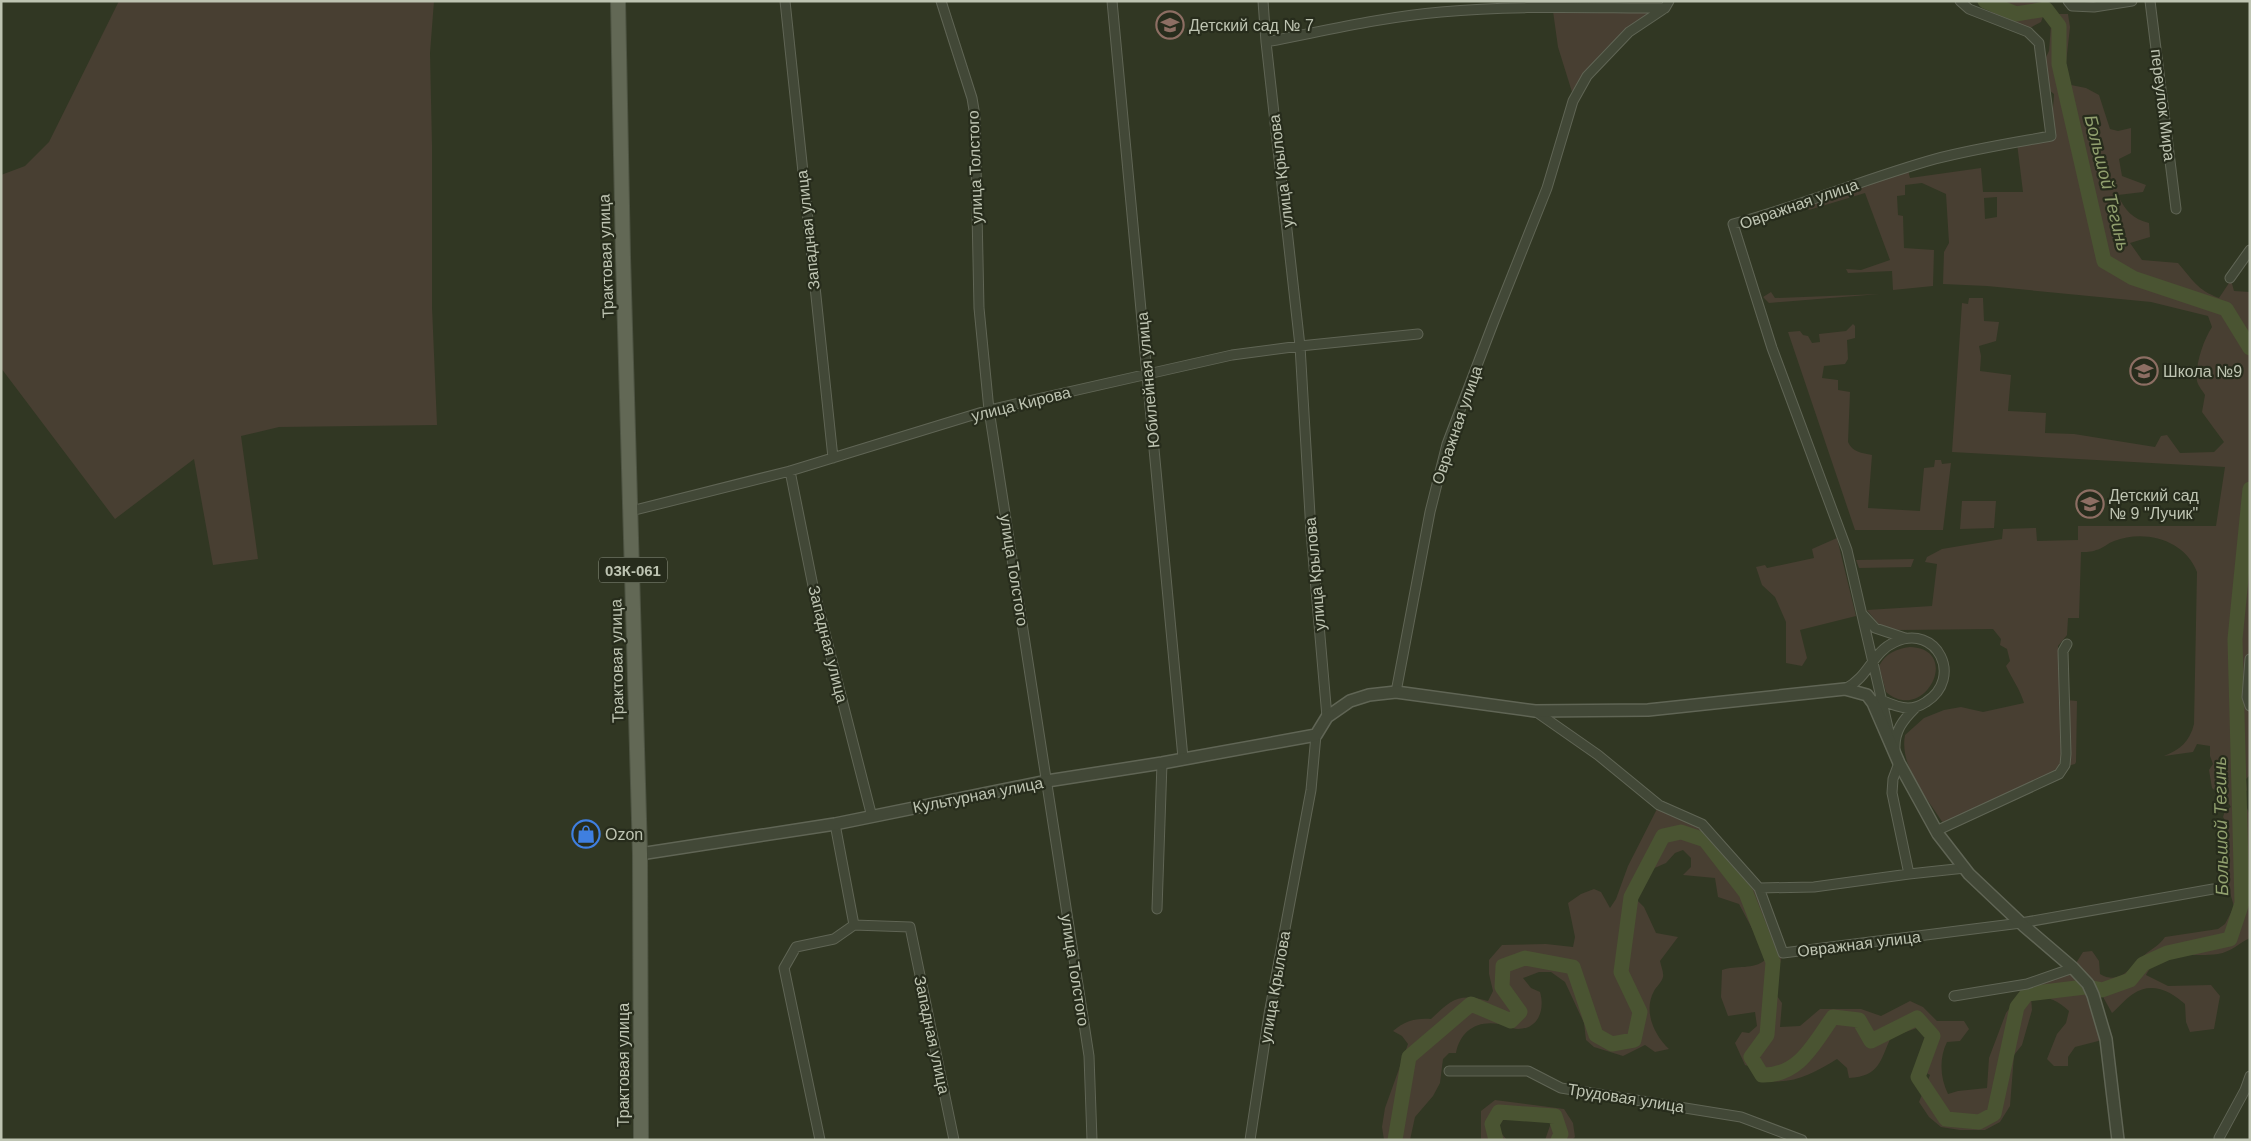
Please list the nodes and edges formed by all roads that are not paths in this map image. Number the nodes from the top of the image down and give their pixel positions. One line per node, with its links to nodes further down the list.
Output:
1 (618, 1): 21 (main road, Трактовая улица / 03К-061)
2 (785, 1): 19 (street, Западная улица)
3 (941, 1): 18 (street, улица Толстого)
4 (1112, 1): 17 (street, Юбилейная улица)
5 (1263, 1): 11 (street, улица Крылова)
6 (1960, 1): 22 (street, Овражная улица)
7 (2068, 1): 8 (street)
8 (2132, 1)
9 (2150, 1): 12 (street, переулок Мира)
10 (1667, 4): 11 (street); 28 (street, Овражная улица)
11 (1266, 42): 16 (street, улица Крылова)
12 (2176, 209)
13 (2249, 252): 14 (street)
14 (2230, 278)
15 (1418, 334): 16 (street, улица Кирова)
16 (1300, 346): 17 (street, улица Кирова); 34 (street, улица Крылова)
17 (1148, 374): 18 (street, улица Кирова); 36 (street, Юбилейная улица)
18 (989, 410): 19 (street, улица Кирова); 39 (street, улица Толстого)
19 (833, 458): 20 (street, улица Кирова)
20 (790, 471): 21 (street, улица Кирова); 40 (street, Западная улица)
21 (631, 511): 43 (main road, Трактовая улица / 03К-061)
22 (1861, 613): 23 (street); 26 (street)
23 (1909, 639): 26 (street); 32 (street)
24 (2067, 644): 42 (street)
25 (2250, 659): 31 (street)
26 (1873, 661): 27 (street); 30 (street)
27 (1846, 689): 29 (street); 33 (street, Овражная улица)
28 (1396, 692): 33 (street, Овражная улица); 34 (street, Овражная улица)
29 (1867, 695): 30 (street); 37 (street)
30 (1882, 700): 32 (street); 37 (street)
31 (2250, 706)
32 (1915, 708): 37 (street)
33 (1535, 712): 46 (street, Овражная улица)
34 (1327, 716): 35 (street, улица Крылова)
35 (1316, 734): 36 (street, Культурная улица); 60 (street, улица Крылова)
36 (1184, 758): 38 (street, Культурная улица)
37 (1897, 760): 42 (street); 45 (street)
38 (1162, 763): 39 (street, Культурная улица); 48 (street)
39 (1047, 781): 40 (street, Культурная улица); 59 (street, улица Толстого)
40 (872, 817): 41 (street, Культурная улица)
41 (835, 824): 43 (street, Культурная улица); 50 (street)
42 (1936, 831): 44 (street)
43 (640, 854): 56 (main road, Трактовая улица / 03К-061)
44 (1965, 868): 45 (street); 49 (street)
45 (1909, 874): 46 (street)
46 (1759, 888): 49 (street, Овражная улица)
47 (2213, 889): 49 (street, Овражная улица)
48 (1157, 909)
49 (2021, 922): 51 (street)
50 (854, 925): 57 (street); 58 (street, Западная улица)
51 (2073, 968): 52 (street); 62 (street)
52 (1954, 996)
53 (1449, 1071): 61 (street, Трудовая улица)
54 (2250, 1076): 55 (street)
55 (2219, 1138)
56 (641, 1140)
57 (820, 1140)
58 (954, 1140)
59 (1092, 1140)
60 (1250, 1140)
61 (1802, 1140)
62 (2118, 1140)

